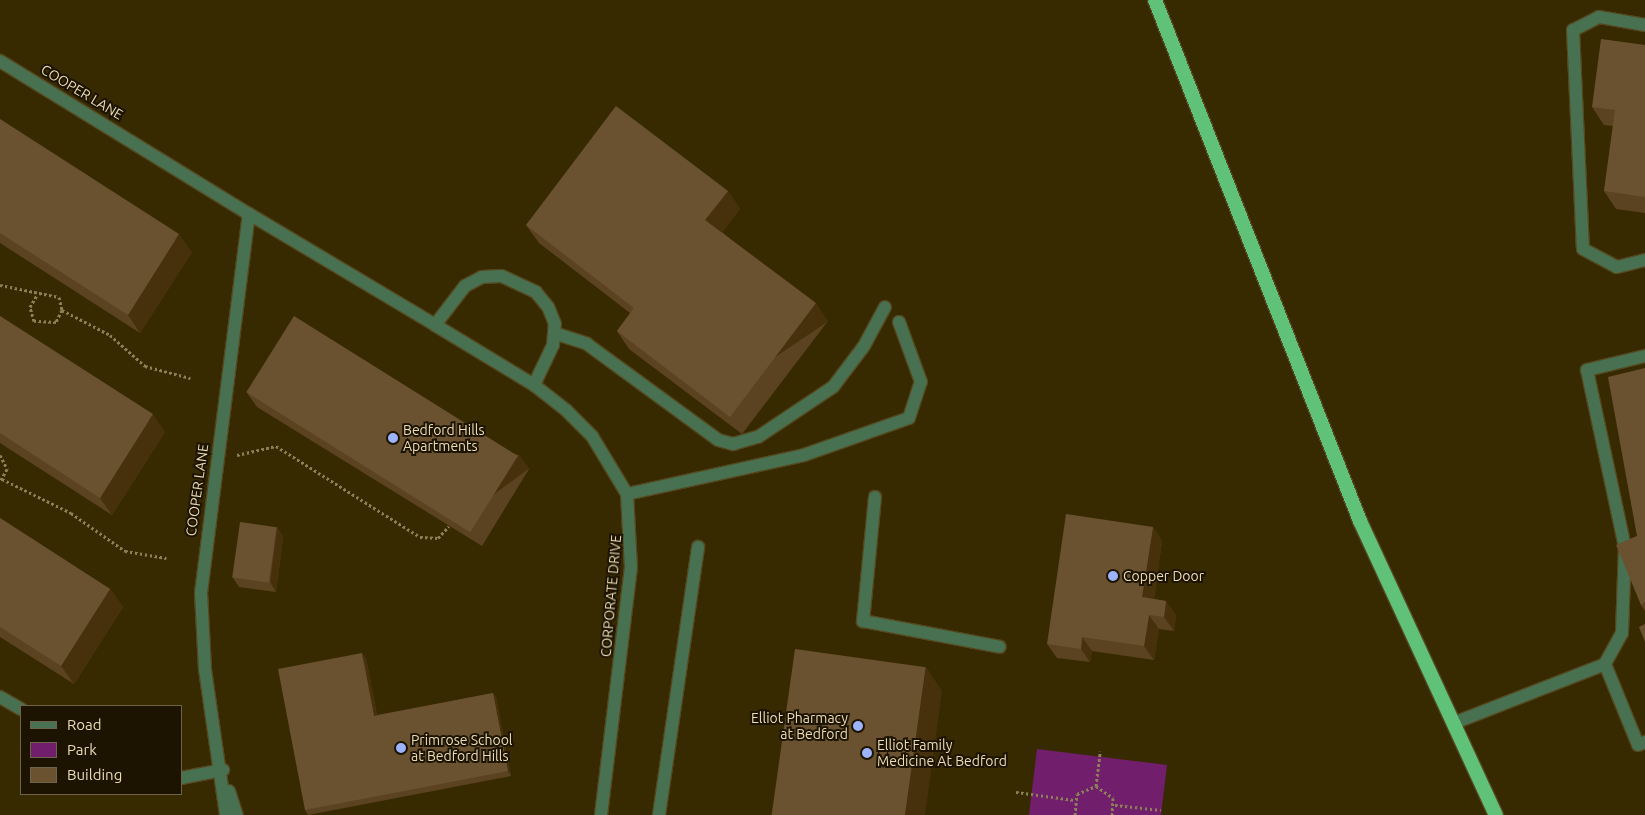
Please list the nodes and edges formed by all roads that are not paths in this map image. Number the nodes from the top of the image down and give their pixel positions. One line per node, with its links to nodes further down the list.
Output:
1 (1155, 0): 19 (highway)
2 (1645, 25): 5 (street)
3 (0, 61): 4 (street, COOPER LANE)
4 (249, 214): 8 (street, COOPER LANE); 21 (street, COOPER LANE)
5 (1645, 260)
6 (885, 307): 9 (street)
7 (899, 322): 12 (street)
8 (434, 325): 9 (street); 11 (street, CORPORATE DRIVE)
9 (554, 333): 11 (street)
10 (1645, 356): 16 (street)
11 (534, 385): 12 (street, CORPORATE DRIVE)
12 (627, 494): 25 (street, CORPORATE DRIVE)
13 (875, 497): 15 (street)
14 (698, 547): 26 (street)
15 (1000, 646)
16 (1605, 664): 19 (street); 20 (street)
17 (0, 697): 18 (street)
18 (20, 708)
19 (1454, 723): 27 (highway)
20 (1645, 742)
21 (223, 770): 22 (street); 23 (street, COOPER LANE); 24 (street, COOPER LANE)
22 (182, 778)
23 (226, 815)
24 (237, 815)
25 (601, 815)
26 (659, 815)
27 (1496, 815)

